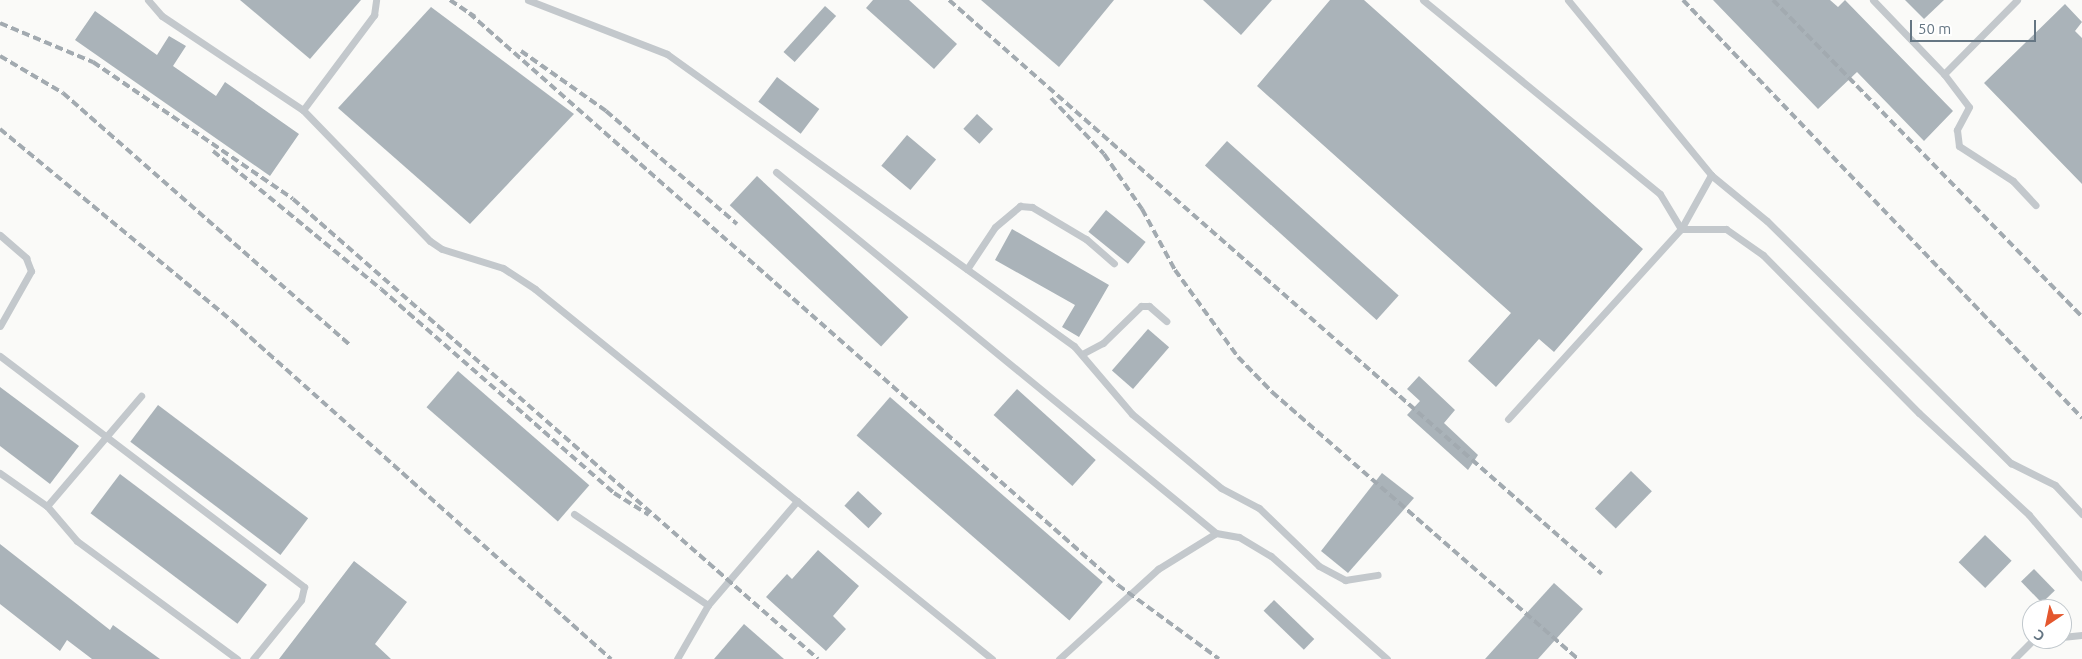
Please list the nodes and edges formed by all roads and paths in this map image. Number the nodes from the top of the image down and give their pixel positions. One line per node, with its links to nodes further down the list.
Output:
1 (148, 0): 9 (lane)
2 (376, 0): 9 (lane)
3 (528, 0): 16 (lane)
4 (1422, 0): 13 (lane)
5 (1568, 0): 11 (lane)
6 (1873, 0): 8 (lane)
7 (2017, 0): 8 (lane)
8 (1944, 74): 12 (lane)
9 (303, 110): 25 (lane)
10 (776, 172): 29 (lane)
11 (1711, 174): 13 (lane); 28 (lane)
12 (2035, 205)
13 (1681, 229): 22 (lane); 31 (lane)
14 (0, 236): 18 (lane)
15 (1114, 263): 16 (lane)
16 (967, 269): 19 (lane)
17 (1166, 321): 19 (lane)
18 (0, 326)
19 (1082, 354): 30 (lane)
20 (0, 356): 23 (lane)
21 (140, 396): 23 (lane)
22 (1508, 419)
23 (104, 439): 26 (lane); 35 (lane)
24 (0, 473): 26 (lane)
25 (797, 501): 32 (lane); 37 (lane)
26 (47, 506): 34 (lane)
27 (574, 514): 32 (lane)
28 (2082, 514)
29 (1216, 533): 38 (lane); 39 (lane)
30 (1378, 575)
31 (2082, 577)
32 (708, 605): 36 (lane)
33 (2025, 649): 40 (lane)
34 (237, 659)
35 (253, 659)
36 (677, 659)
37 (992, 659)
38 (1059, 659)
39 (1387, 659)
40 (2014, 659)

